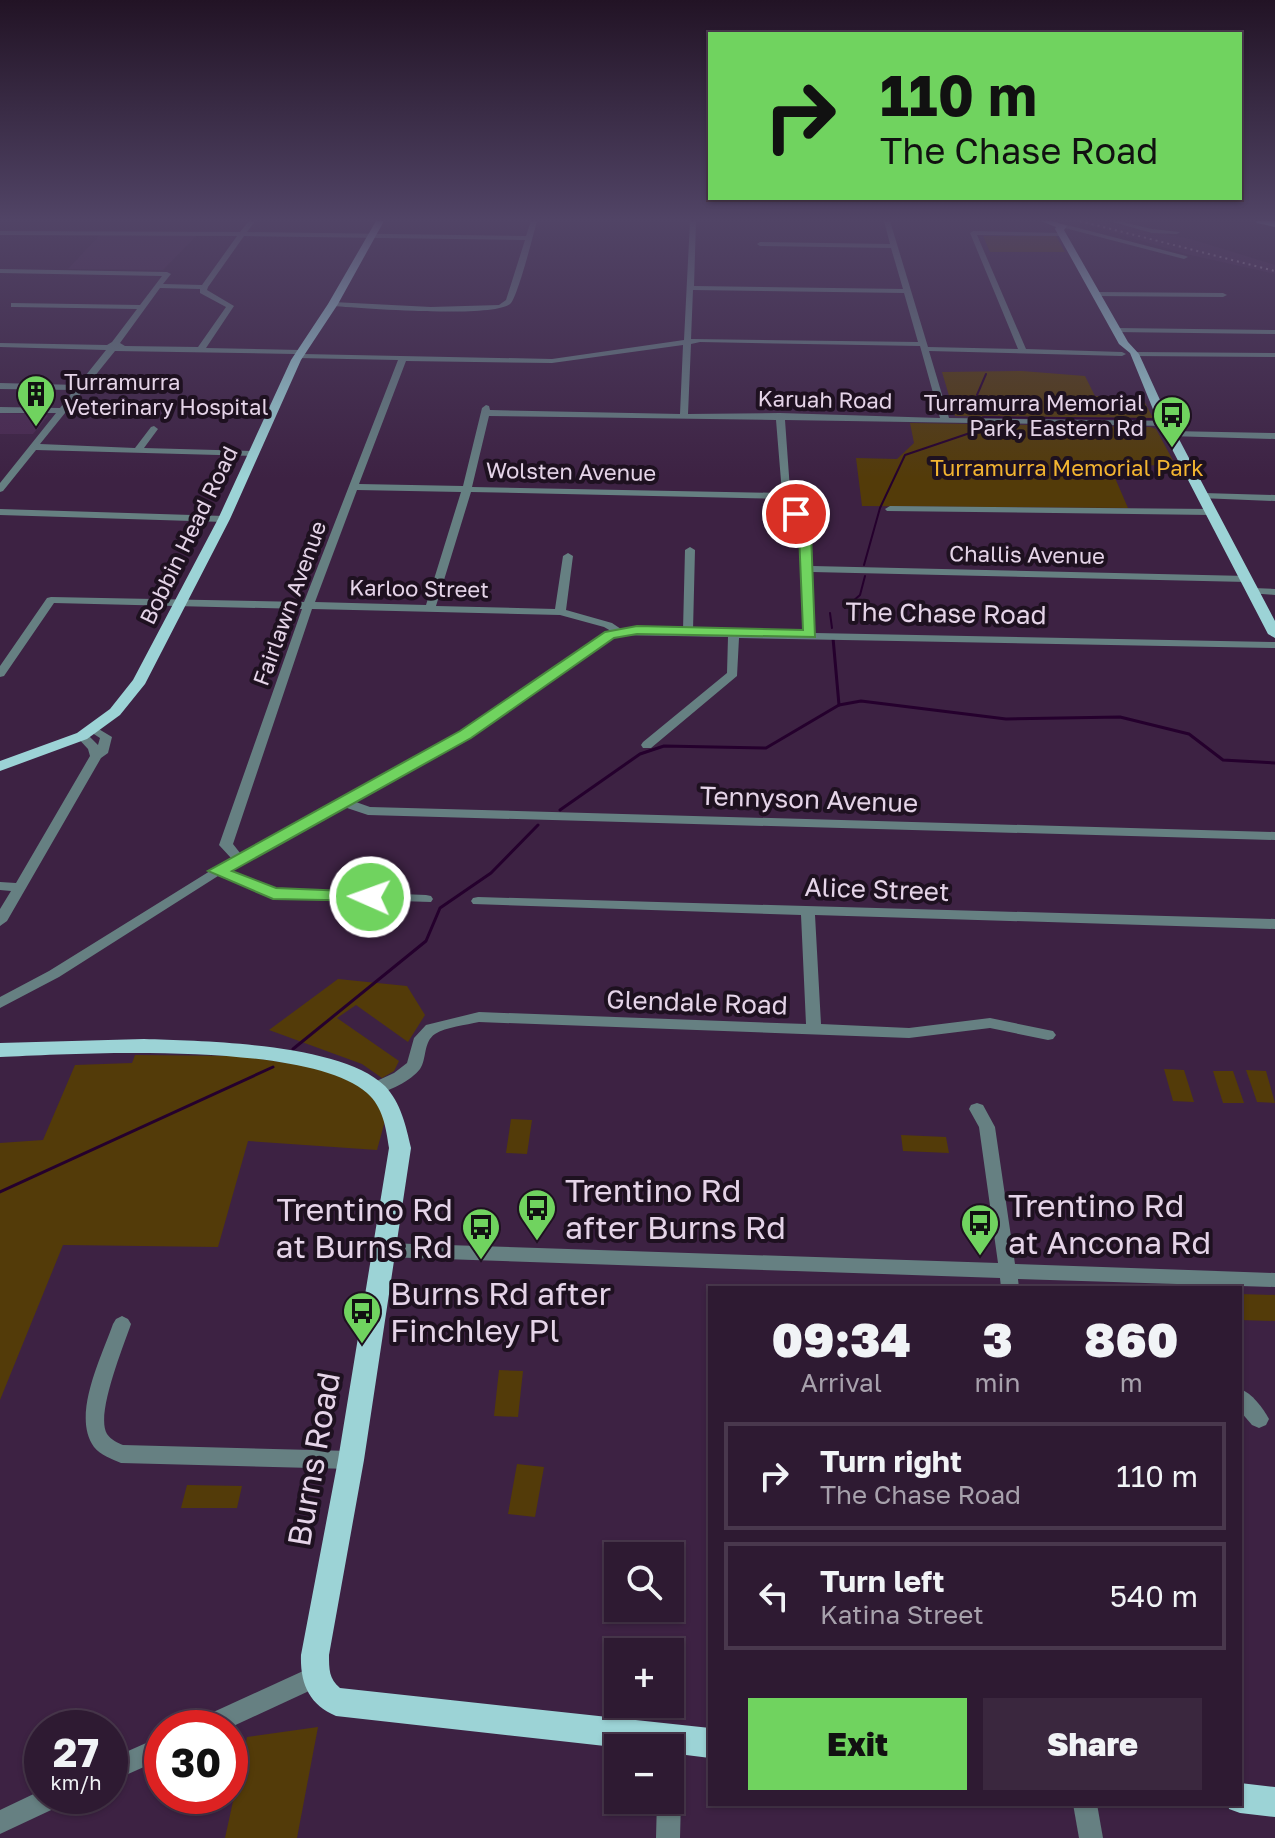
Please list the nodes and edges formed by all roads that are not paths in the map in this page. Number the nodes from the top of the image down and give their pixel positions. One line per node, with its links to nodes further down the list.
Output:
1 (129, 307): 2 (street)
2 (144, 307): 15 (street)
3 (229, 307): 17 (street)
4 (331, 307): 20 (main road, Bobbin Head Road)
5 (402, 307): 6 (street)
6 (501, 307)
7 (689, 307): 13 (street)
8 (914, 307): 16 (street)
9 (1004, 307): 18 (street)
10 (1104, 307): 11 (main road)
11 (1117, 330): 12 (street); 19 (main road)
12 (1275, 332)
13 (687, 341): 16 (street); 22 (street); 27 (street)
14 (0, 345): 15 (street)
15 (113, 347): 17 (street); 24 (street)
16 (925, 347): 18 (street); 29 (street)
17 (201, 349): 20 (street)
18 (1023, 351): 19 (street)
19 (1128, 352): 21 (street); 31 (main road)
20 (299, 354): 22 (street); 35 (main road, Bobbin Head Road)
21 (1275, 355)
22 (403, 358): 36 (street, Fairlawn Avenue)
23 (0, 386): 24 (street)
24 (80, 388): 26 (street)
25 (0, 410): 26 (street)
26 (62, 411): 33 (street)
27 (684, 414): 28 (street, Karuah Road); 38 (street, Karuah Road)
28 (780, 416): 29 (street, Karuah Road); 39 (street)
29 (945, 419): 31 (street, Karuah Road)
30 (154, 429): 34 (street)
31 (1168, 429): 32 (street, Karuah Road); 40 (main road)
32 (1275, 436)
33 (34, 447): 34 (street); 37 (street)
34 (138, 450): 35 (street)
35 (252, 454): 45 (main road, Bobbin Head Road)
36 (353, 487): 38 (street, Wolsten Avenue); 52 (street, Fairlawn Avenue)
37 (0, 489)
38 (467, 489): 39 (street, Wolsten Avenue); 53 (street)
39 (787, 496): 48 (street)
40 (1203, 496): 41 (street); 44 (main road)
41 (1275, 498)
42 (890, 509): 44 (street)
43 (0, 512): 45 (street)
44 (1211, 512): 49 (main road)
45 (224, 519): 51 (main road, Bobbin Head Road)
46 (690, 550): 55 (street)
47 (568, 556): 54 (street)
48 (807, 569): 49 (street, Challis Avenue); 58 (street)
49 (1250, 585): 50 (street, Challis Avenue); 59 (main road)
50 (1275, 592)
51 (181, 603): 52 (street, Karloo Street); 61 (street, Karloo Street); 62 (main road, Bobbin Head Road)
52 (308, 606): 53 (street, Karloo Street); 67 (street, Fairlawn Avenue)
53 (430, 609): 54 (street, Karloo Street)
54 (560, 612): 56 (street, Karloo Street)
55 (688, 631): 56 (street, The Chase Road); 57 (street, The Chase Road)
56 (619, 632): 65 (street, The Chase Road)
57 (734, 632): 58 (street, The Chase Road); 63 (street)
58 (810, 634): 60 (street, The Chase Road)
59 (1275, 634)
60 (1275, 645)
61 (0, 674)
62 (87, 733): 64 (main road, Bobbin Head Road); 70 (street)
63 (647, 745)
64 (0, 766)
65 (343, 802): 66 (street, Tennyson Avenue); 67 (street, The Chase Road)
66 (1275, 836)
67 (239, 859): 68 (street, The Chase Road)
68 (217, 871): 71 (street); 76 (street, The Chase Road)
69 (0, 886): 70 (street)
70 (19, 887): 74 (street)
71 (426, 899)
72 (478, 901): 73 (street, Alice Street)
73 (808, 911): 75 (street, Alice Street); 77 (street)
74 (0, 921)
75 (1275, 924)
76 (0, 1003)
77 (814, 1030): 78 (street, Glendale Road); 80 (street, Glendale Road)
78 (1048, 1035)
79 (0, 1050): 80 (main road, Burns Road)
80 (374, 1089): 82 (main road, Burns Road)
81 (977, 1109): 83 (street)
82 (384, 1250): 83 (street); 89 (main road, Burns Road)
83 (1009, 1280): 85 (street)
84 (1275, 1280): 85 (street)
85 (1204, 1283)
86 (122, 1324): 89 (street)
87 (1242, 1399): 88 (street)
88 (1259, 1419)
89 (351, 1460): 90 (main road, Burns Road)
90 (314, 1677): 91 (street); 92 (main road)
91 (243, 1710)
92 (604, 1740)
93 (708, 1743): 94 (main road)
94 (684, 1747)
95 (1242, 1798): 96 (main road)
96 (1275, 1802)
97 (1085, 1806): 102 (street)
98 (24, 1811): 100 (street)
99 (669, 1814): 101 (street)
100 (0, 1822)
101 (668, 1838)
102 (1091, 1838)

